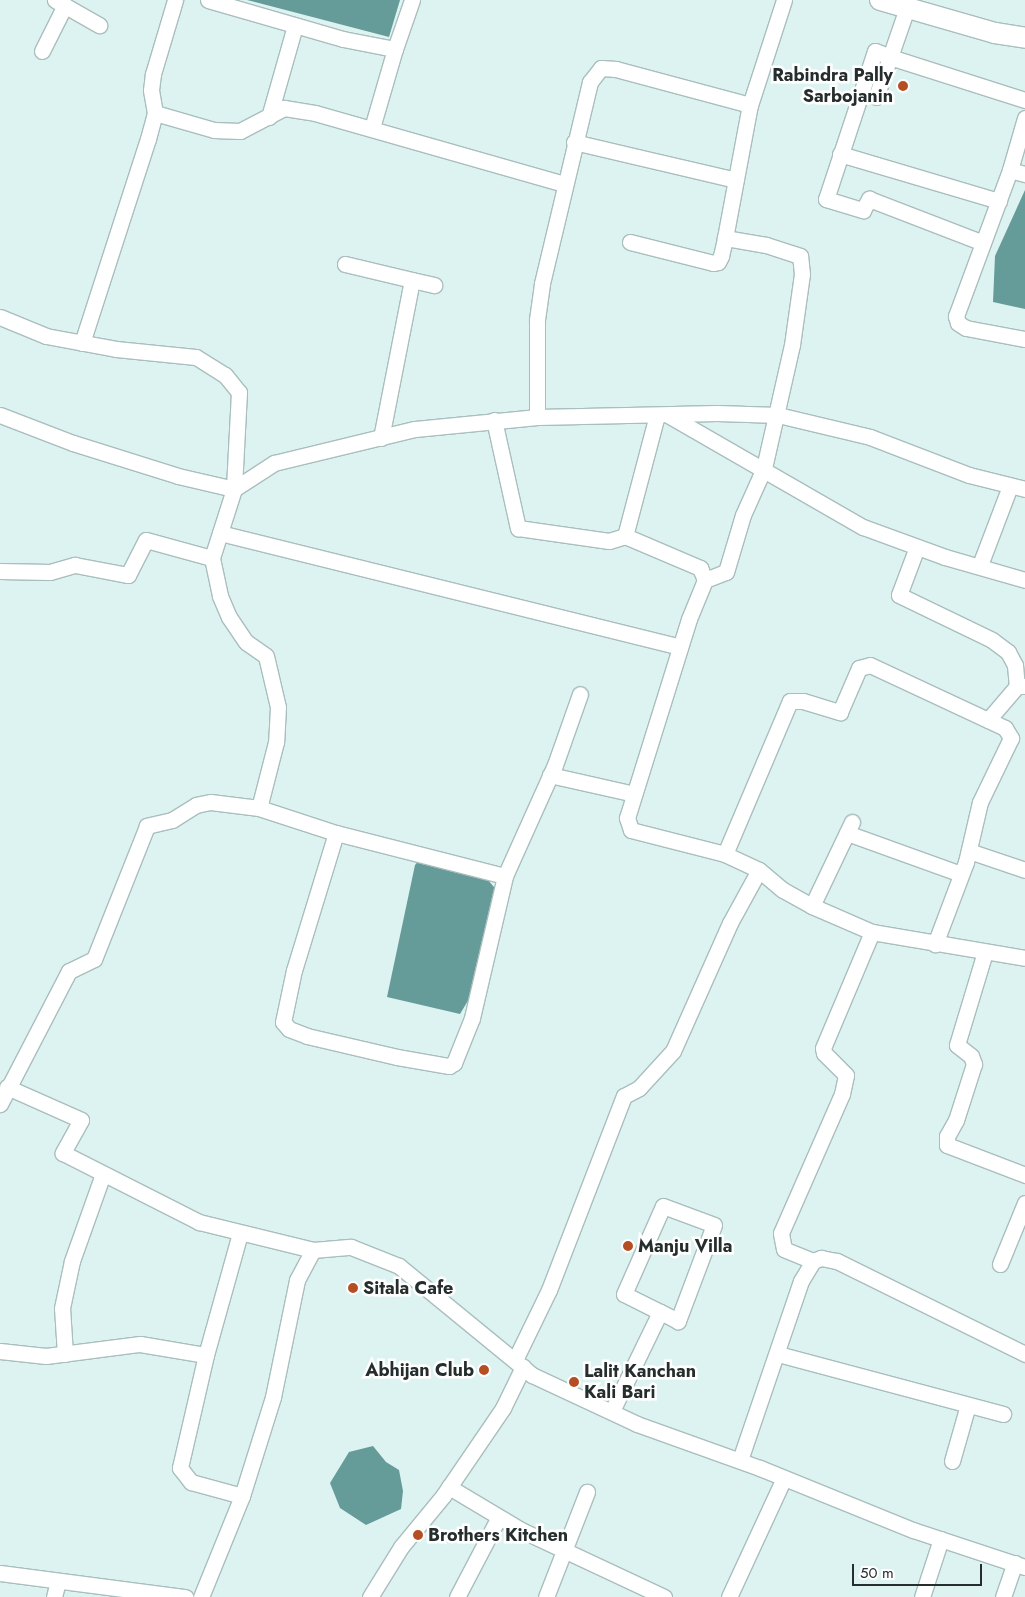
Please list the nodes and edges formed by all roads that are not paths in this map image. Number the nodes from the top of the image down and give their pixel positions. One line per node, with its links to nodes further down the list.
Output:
1 (175, 0): 17 (street)
2 (208, 0): 9 (street)
3 (412, 0): 11 (street)
4 (784, 0): 16 (street)
5 (880, 0): 7 (street)
6 (60, 3): 8 (street); 12 (street)
7 (907, 8): 10 (street); 13 (street)
8 (100, 25)
9 (295, 26): 11 (street); 18 (street)
10 (1025, 38)
11 (395, 49): 20 (street)
12 (42, 51)
13 (890, 57): 14 (street); 15 (street); 22 (street)
14 (876, 97)
15 (1025, 100)
16 (750, 105): 21 (street); 24 (street)
17 (155, 113): 18 (street); 35 (street)
18 (269, 117): 20 (street)
19 (1025, 118): 23 (street)
20 (372, 128): 25 (street)
21 (574, 142): 24 (street); 25 (street)
22 (840, 154): 26 (street); 29 (street)
23 (1018, 172): 26 (street)
24 (736, 180): 27 (street)
25 (565, 184): 39 (street)
26 (999, 201): 29 (street)
27 (725, 238): 28 (street); 38 (street)
28 (630, 242)
29 (983, 243): 34 (street)
30 (345, 264): 31 (street)
31 (412, 280): 32 (street); 41 (street)
32 (434, 285)
33 (0, 317): 35 (street)
34 (1025, 339)
35 (82, 343): 44 (street)
36 (0, 415): 44 (street)
37 (662, 415): 38 (street); 39 (street); 42 (street); 46 (street)
38 (778, 415): 42 (street); 43 (street)
39 (537, 416): 40 (street)
40 (494, 420): 41 (street); 46 (street)
41 (381, 438): 44 (street)
42 (764, 468): 47 (street); 51 (street)
43 (1018, 487): 49 (street)
44 (234, 489): 45 (street)
45 (220, 533): 48 (street); 53 (street)
46 (626, 536): 51 (street)
47 (917, 547): 49 (street); 54 (street)
48 (212, 558): 50 (street); 59 (street)
49 (980, 565): 52 (street)
50 (0, 571)
51 (705, 580): 53 (street)
52 (1025, 580)
53 (680, 647): 58 (street)
54 (1021, 686): 56 (street)
55 (580, 694): 57 (street)
56 (988, 720): 61 (street); 62 (street)
57 (550, 775): 58 (street); 66 (street)
58 (634, 794): 62 (street)
59 (259, 808): 60 (street); 72 (street)
60 (336, 833): 66 (street); 66 (street)
61 (968, 851): 64 (street); 65 (street)
62 (725, 854): 63 (street)
63 (759, 870): 67 (street); 87 (street)
64 (1025, 870)
65 (961, 874): 67 (street); 69 (street)
66 (505, 876)
67 (812, 906): 68 (street)
68 (872, 932): 69 (street); 79 (street)
69 (936, 944): 70 (street)
70 (985, 952): 71 (street); 75 (street)
71 (1025, 958)
72 (7, 1087): 73 (street); 74 (street)
73 (0, 1104)
74 (103, 1174): 77 (street); 83 (street)
75 (1025, 1175)
76 (1025, 1203): 80 (street)
77 (240, 1233): 78 (street); 86 (street)
78 (313, 1250): 87 (street); 96 (street)
79 (813, 1261): 84 (street); 85 (street)
80 (1000, 1264)
81 (660, 1312): 81 (street); 89 (street)
82 (0, 1351): 83 (street)
83 (66, 1354): 86 (street)
84 (778, 1354): 88 (street); 91 (street)
85 (1025, 1354)
86 (206, 1356): 96 (street)
87 (519, 1363): 89 (street); 94 (street)
88 (968, 1405): 90 (street); 92 (street)
89 (612, 1411): 91 (street)
90 (1002, 1414)
91 (740, 1460): 93 (street)
92 (952, 1461)
93 (784, 1478): 98 (street); 111 (street)
94 (449, 1488): 97 (street); 107 (street)
95 (587, 1492): 99 (street)
96 (242, 1496): 106 (street)
97 (499, 1517): 99 (street); 108 (street)
98 (941, 1539): 100 (street); 112 (street)
99 (563, 1548): 103 (street); 109 (street)
100 (1020, 1565): 113 (street)
101 (0, 1573): 102 (street)
102 (58, 1580): 104 (street); 105 (street)
103 (643, 1593): 110 (street)
104 (54, 1597)
105 (185, 1597)
106 (201, 1597)
107 (370, 1597)
108 (457, 1597)
109 (546, 1597)
110 (664, 1597)
111 (729, 1597)
112 (922, 1597)
113 (1003, 1597)

